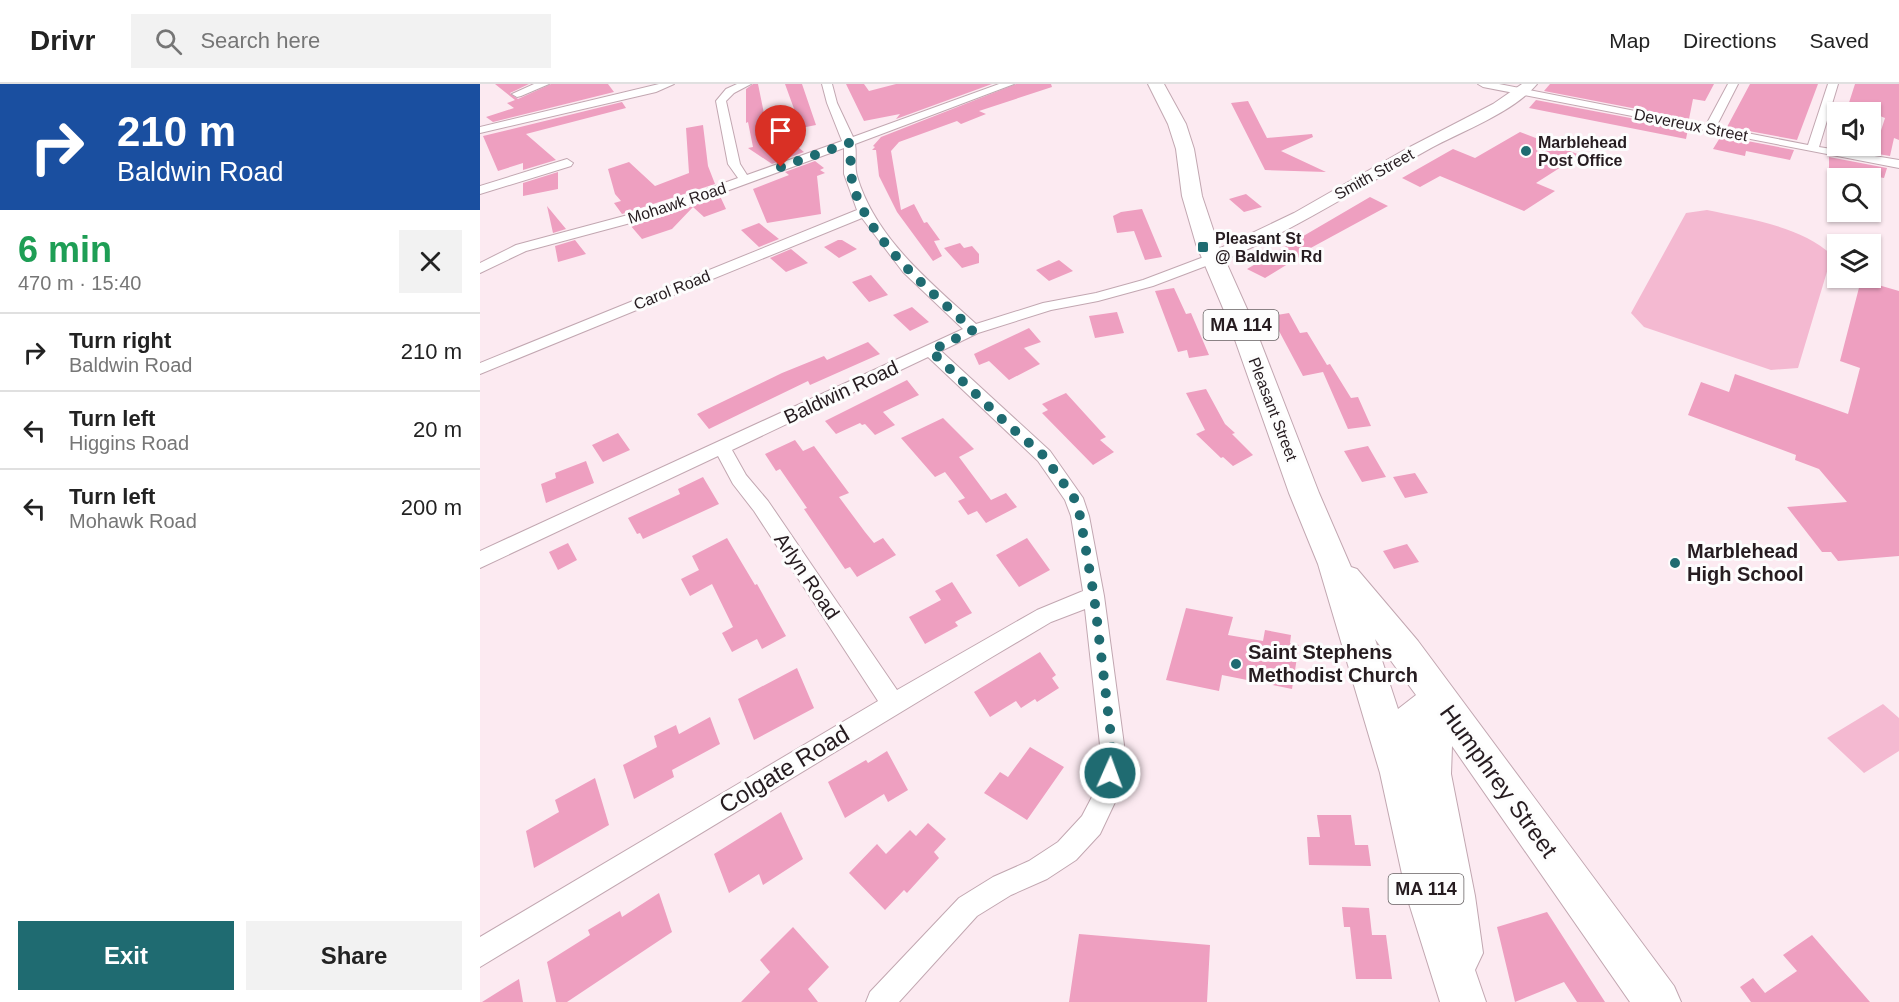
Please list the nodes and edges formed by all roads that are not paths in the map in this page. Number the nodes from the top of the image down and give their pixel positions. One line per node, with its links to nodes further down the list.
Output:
1 (544, 84): 11 (street)
2 (669, 84): 13 (street)
3 (746, 84): 18 (street)
4 (826, 84): 14 (street)
5 (1009, 84): 14 (street, Mohawk Road)
6 (1156, 84): 21 (main road, Pleasant Street / MA 114)
7 (1483, 84): 10 (street, Devereux Street)
8 (1733, 84): 12 (street)
9 (1833, 84): 15 (street)
10 (1526, 88): 12 (street, Devereux Street); 21 (street, Smith Street)
11 (517, 94)
12 (1709, 129): 15 (street, Devereux Street)
13 (480, 130)
14 (849, 143): 18 (street, Mohawk Road); 20 (street)
15 (1812, 149): 17 (street, Devereux Street)
16 (567, 163): 19 (street)
17 (1899, 164)
18 (745, 180): 22 (street, Mohawk Road)
19 (480, 190)
20 (864, 212): 23 (street); 25 (street, Carol Road)
21 (1214, 258): 23 (street, Baldwin Road); 28 (main road, Pleasant Street / MA 114)
22 (480, 269)
23 (973, 330): 24 (street, Baldwin Road)
24 (931, 351): 26 (street, Baldwin Road); 29 (street)
25 (480, 369)
26 (722, 447): 27 (street, Baldwin Road); 31 (street, Arlyn Road)
27 (480, 560)
28 (1334, 564): 30 (main road, Humphrey Street); 32 (main road, MA 114)
29 (1094, 596): 31 (street, Colgate Road); 34 (street)
30 (1441, 702): 32 (main road); 35 (main road, MA 114); 36 (main road, Humphrey Street)
31 (893, 704): 33 (street, Colgate Road)
32 (1400, 773): 35 (main road, MA 114)
33 (480, 953)
34 (880, 1002)
35 (1465, 1002)
36 (1658, 1002)

